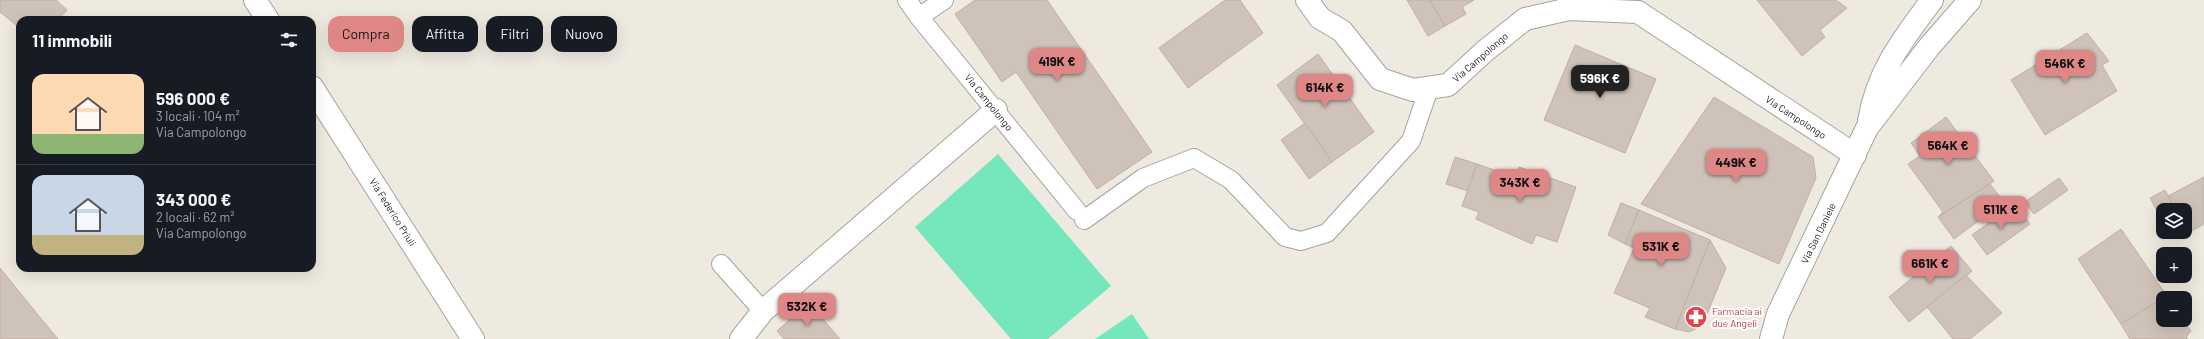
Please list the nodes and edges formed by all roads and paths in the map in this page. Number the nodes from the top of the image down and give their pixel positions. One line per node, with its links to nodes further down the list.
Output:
1 (255, 0): 8 (street)
2 (907, 0): 9 (lane, Via Campolongo)
3 (944, 0): 9 (lane)
4 (1307, 0): 10 (street, Via Campolongo)
5 (1932, 0): 13 (street, Via San Daniele)
6 (1970, 0): 13 (street, Via San Daniele)
7 (1639, 6): 10 (street, Via Campolongo); 14 (street, Via Campolongo)
8 (265, 16)
9 (919, 17): 12 (lane, Via Campolongo)
10 (1429, 88): 12 (lane, Via Campolongo)
11 (316, 93): 17 (street, Via Federico Priuli)
12 (996, 110): 16 (street)
13 (1867, 128): 14 (street, Via San Daniele)
14 (1855, 156): 19 (street, Via San Daniele)
15 (722, 264): 16 (lane)
16 (763, 311): 18 (street)
17 (473, 339)
18 (741, 339)
19 (1772, 339)

